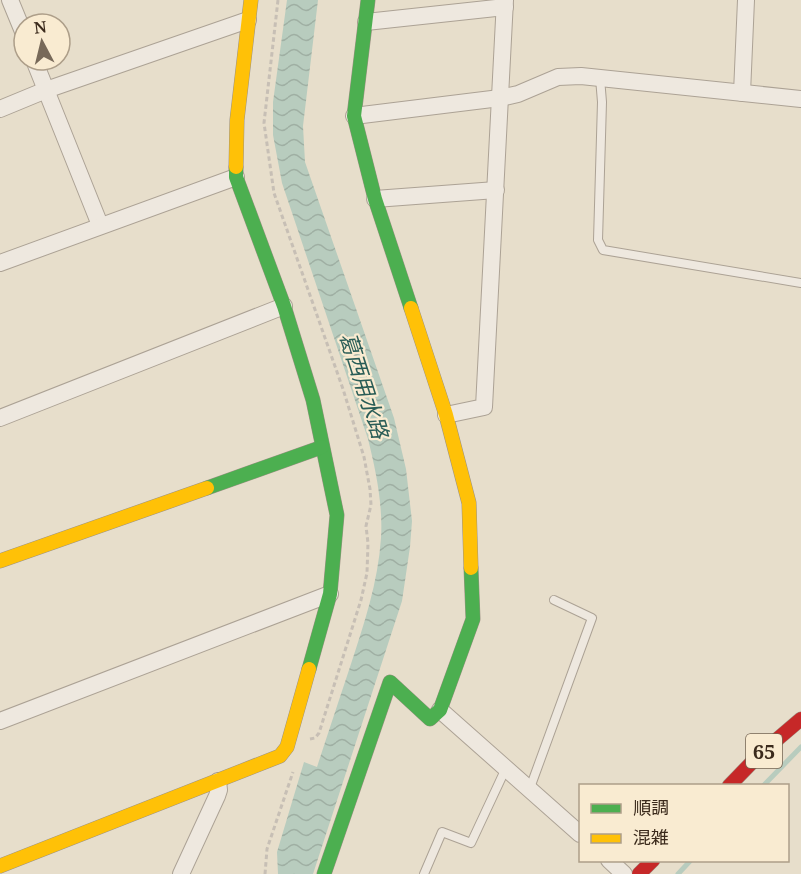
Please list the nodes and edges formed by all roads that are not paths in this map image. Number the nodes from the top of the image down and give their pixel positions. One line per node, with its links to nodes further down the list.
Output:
1 (251, 0): 5 (street)
2 (368, 0): 6 (street)
3 (746, 0): 10 (street)
4 (505, 4): 6 (street); 11 (street)
5 (248, 20): 9 (street); 15 (street)
6 (366, 22): 14 (street)
7 (39, 72): 9 (street)
8 (600, 78): 10 (street); 11 (street); 20 (lane)
9 (46, 90): 13 (street); 18 (street)
10 (742, 93): 12 (street)
11 (500, 98): 14 (street); 16 (street)
12 (801, 99)
13 (0, 109)
14 (354, 116): 17 (street)
15 (236, 177): 18 (street); 21 (street)
16 (496, 190): 17 (street); 22 (street)
17 (375, 199): 22 (street)
18 (100, 225): 19 (street)
19 (0, 263)
20 (801, 283)
21 (284, 306): 23 (street); 24 (street)
22 (446, 415): 28 (street)
23 (0, 418)
24 (322, 447): 25 (street); 26 (street)
25 (0, 561)
26 (330, 594): 30 (street); 32 (street)
27 (554, 600): 34 (lane)
28 (440, 711): 31 (street); 40 (street)
29 (801, 720): 33 (street, 65)
30 (0, 721)
31 (507, 768): 34 (street); 41 (lane)
32 (218, 781): 38 (street); 39 (street)
33 (731, 784)
34 (530, 788): 35 (street)
35 (579, 833)
36 (610, 862): 42 (street)
37 (652, 862): 43 (street)
38 (0, 866)
39 (181, 874)
40 (324, 874)
41 (424, 874)
42 (624, 874)
43 (639, 874)

